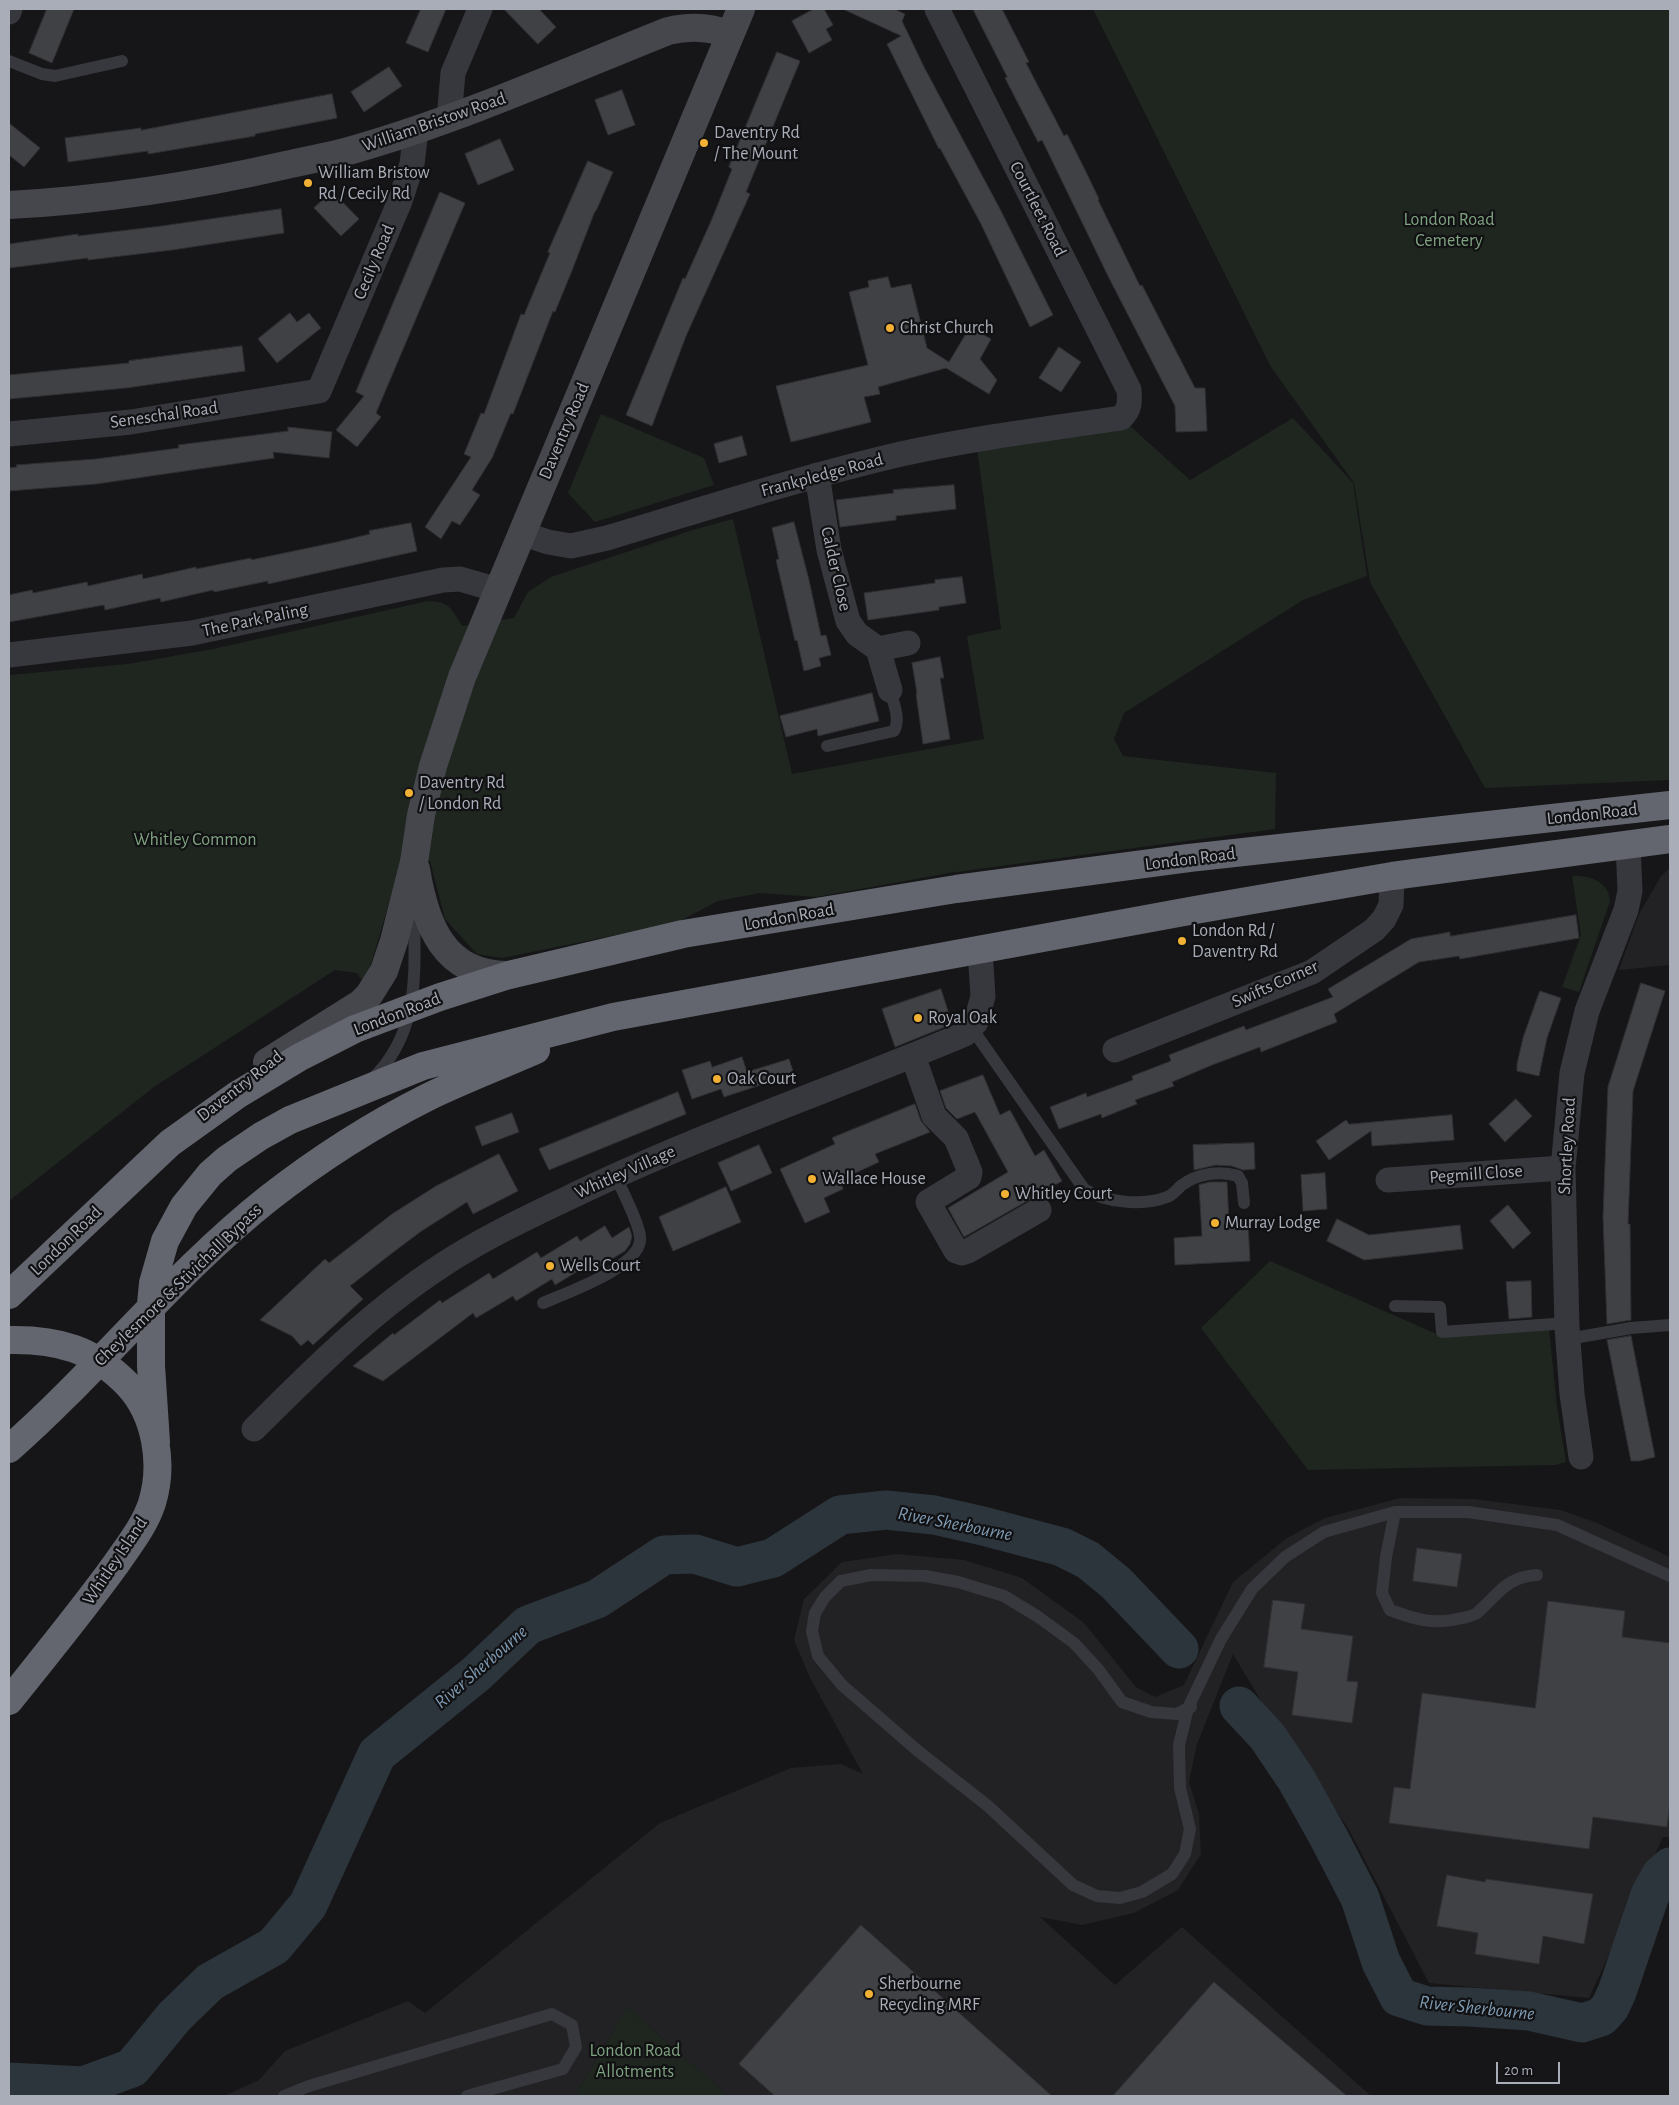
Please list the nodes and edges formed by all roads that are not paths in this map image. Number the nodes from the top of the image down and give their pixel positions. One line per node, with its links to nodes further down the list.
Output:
1 (10, 9): 5 (street)
2 (480, 9): 9 (street)
3 (741, 9): 6 (street, Daventry Road)
4 (937, 9): 13 (street, Courtleet Road)
5 (9, 12)
6 (730, 35): 9 (street, William Bristow Road); 16 (street, Daventry Road)
7 (9, 61): 8 (lane)
8 (122, 61)
9 (449, 119): 10 (street, William Bristow Road)
10 (416, 130): 11 (street, William Bristow Road); 12 (street, Cecily Road)
11 (9, 205)
12 (319, 391): 14 (street, Seneschal Road)
13 (1127, 412): 15 (street, Frankpledge Road)
14 (9, 434)
15 (817, 475): 16 (street, Frankpledge Road); 19 (street, Calder Close)
16 (521, 533): 17 (street, Daventry Road)
17 (498, 590): 20 (street, The Park Paling); 26 (street, Daventry Road)
18 (908, 643): 19 (street)
19 (878, 650): 21 (street)
20 (9, 655)
21 (890, 690): 22 (lane)
22 (827, 746)
23 (1670, 805): 29 (highway, London Road)
24 (1670, 839): 25 (highway, London Road)
25 (1628, 844): 27 (highway, London Road); 38 (street, Shortley Road)
26 (414, 862): 29 (street, Daventry Road); 30 (lane); 37 (street, Daventry Road)
27 (1392, 876): 28 (highway, London Road); 33 (street, Swifts Corner)
28 (980, 951): 31 (highway, London Road); 32 (street)
29 (509, 975): 30 (highway, London Road)
30 (412, 1007): 35 (lane); 37 (highway, London Road)
31 (613, 1017): 35 (highway, London Road); 36 (highway, London Road)
32 (971, 1027): 34 (street, Whitley Village); 41 (lane)
33 (1115, 1050)
34 (913, 1056): 39 (street, Whitley Village); 42 (street)
35 (337, 1102): 50 (highway, London Road)
36 (386, 1120): 51 (highway, Cheylesmore & Stivichall Bypass)
37 (170, 1143): 43 (highway, London Road)
38 (1563, 1168): 40 (street, Pegmill Close); 47 (street, Shortley Road)
39 (615, 1175): 44 (lane); 49 (street, Whitley Village)
40 (1388, 1180)
41 (1244, 1203)
42 (1038, 1210)
43 (9, 1295)
44 (543, 1303)
45 (1395, 1306): 47 (lane)
46 (1670, 1325): 47 (lane)
47 (1568, 1331): 52 (street, Shortley Road)
48 (9, 1340): 50 (highway, Whitley Island)
49 (254, 1428)
50 (156, 1442): 56 (highway, Whitley Island)
51 (9, 1449)
52 (1581, 1457)
53 (1395, 1512): 54 (lane); 55 (lane); 57 (lane)
54 (1537, 1574)
55 (1670, 1576)
56 (9, 1701)
57 (1190, 1707): 57 (lane)
58 (284, 2096): 59 (lane)
59 (466, 2096)

